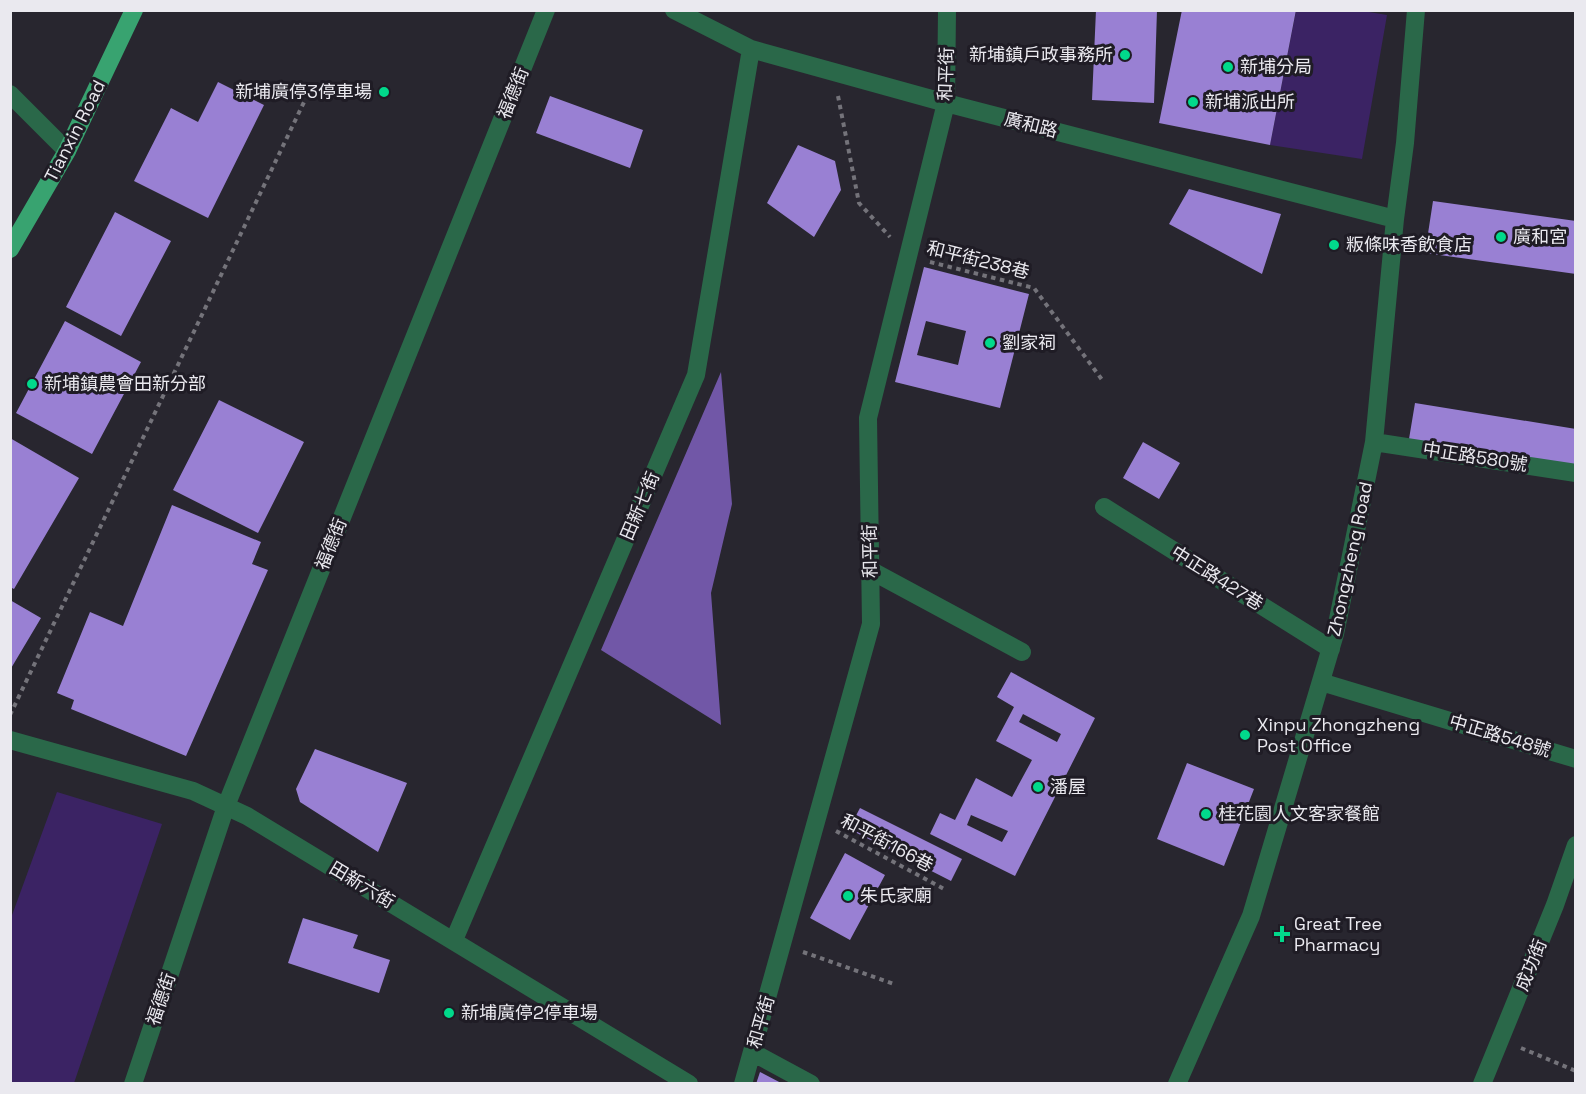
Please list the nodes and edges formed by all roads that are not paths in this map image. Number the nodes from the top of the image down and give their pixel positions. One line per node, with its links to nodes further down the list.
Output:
1 (134, 10): 9 (main road, Tianxin Road)
2 (546, 10): 21 (street, 福德街)
3 (674, 10): 6 (street, 廣和路)
4 (947, 10): 8 (street, 和平街)
5 (1416, 10): 10 (street, Zhongzheng Road)
6 (750, 49): 8 (street, 廣和路); 23 (street, 田新七街)
7 (10, 94): 9 (street)
8 (946, 103): 10 (street, 廣和路); 15 (street, 和平街)
9 (67, 151): 11 (main road, Tianxin Road)
10 (1395, 219): 12 (street, Zhongzheng Road)
11 (10, 249)
12 (1374, 442): 13 (street, 中正路580號); 16 (street, Zhongzheng Road)
13 (1575, 473)
14 (1104, 507): 16 (street, 中正路427巷)
15 (870, 570): 17 (street); 24 (street, 和平街)
16 (1331, 649): 18 (street, Zhongzheng Road)
17 (1022, 652)
18 (1321, 682): 20 (street, 中正路548號); 29 (street, Zhongzheng Road)
19 (10, 740): 21 (street, 田新六街)
20 (1575, 759)
21 (226, 806): 23 (street, 田新六街); 25 (street, 福德街)
22 (1575, 844): 30 (street, 成功街)
23 (454, 940): 26 (street, 田新六街)
24 (752, 1052): 27 (street, 和平街); 28 (street)
25 (133, 1083)
26 (689, 1083)
27 (743, 1083)
28 (811, 1083)
29 (1177, 1083)
30 (1482, 1083)

